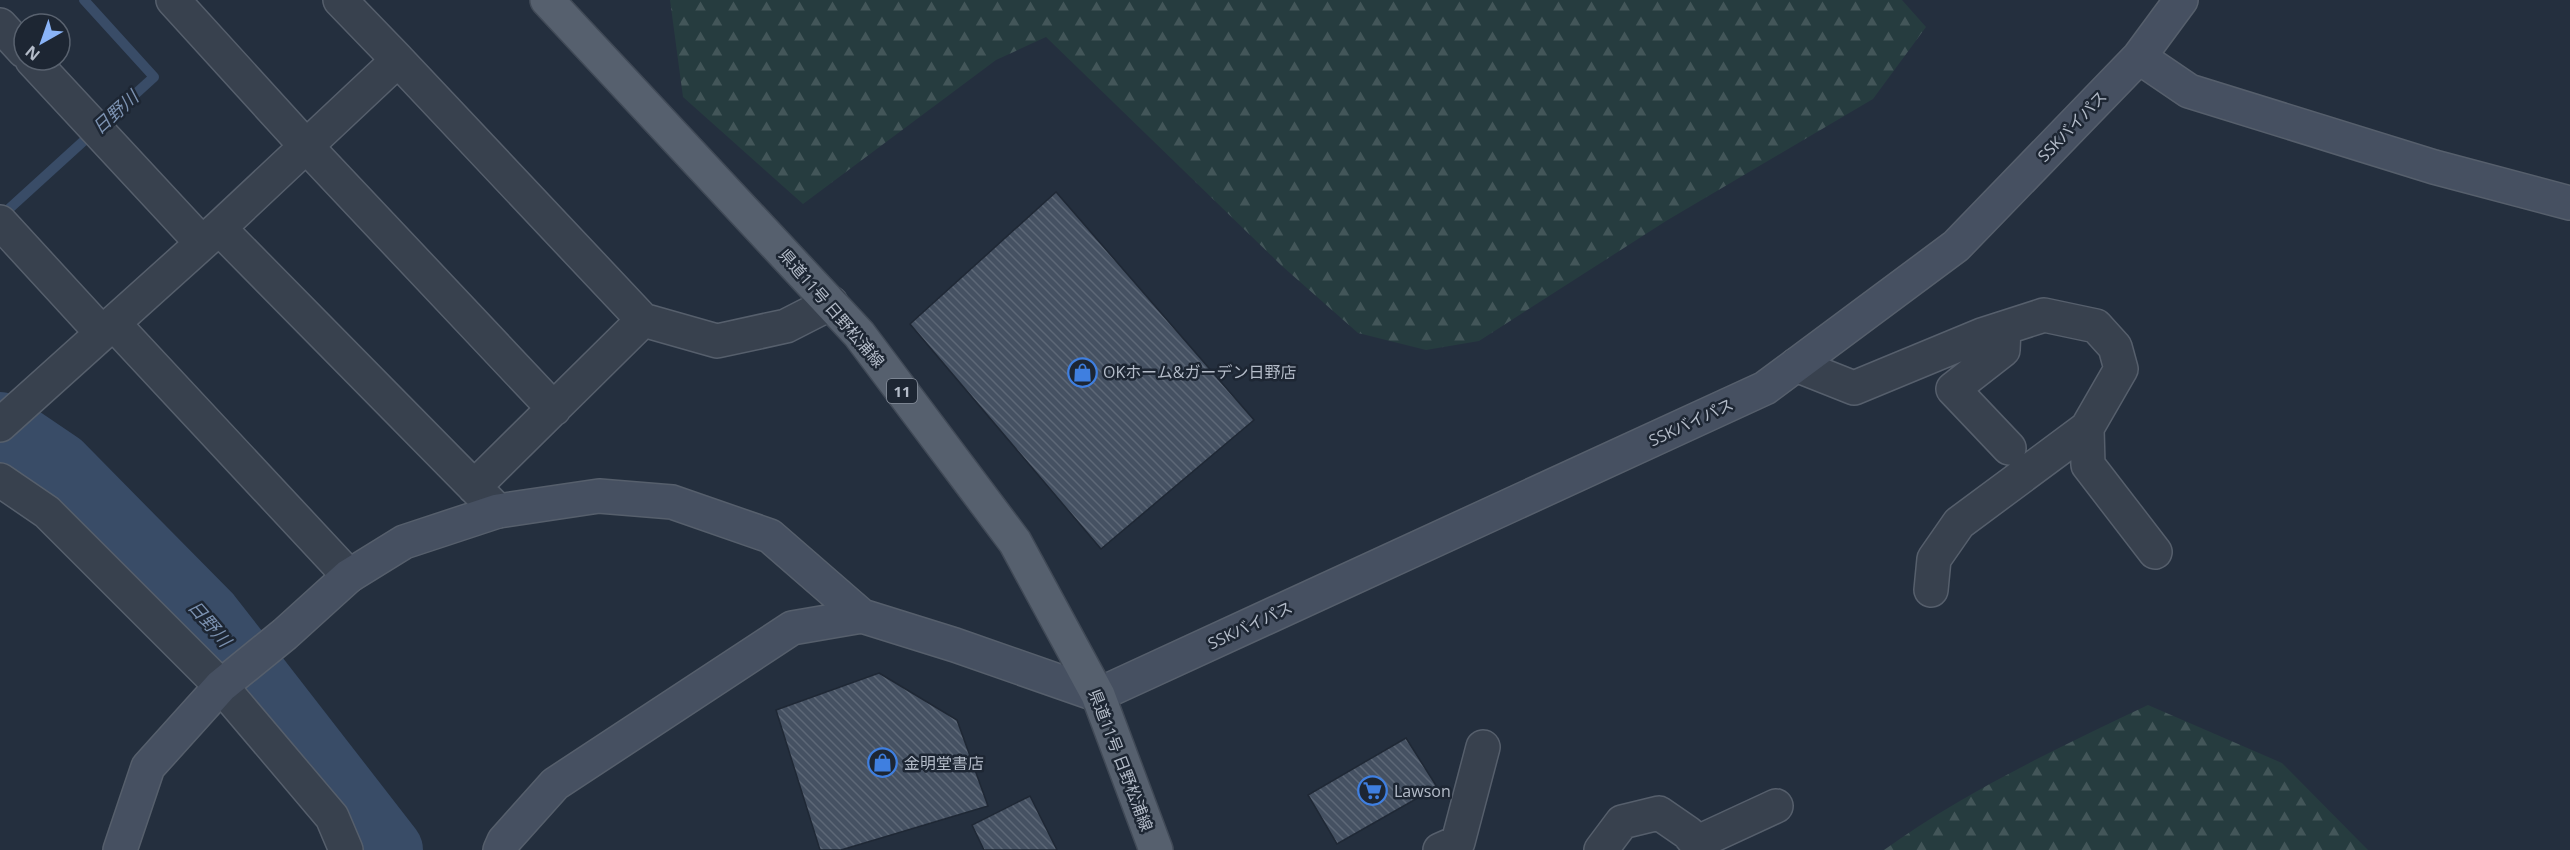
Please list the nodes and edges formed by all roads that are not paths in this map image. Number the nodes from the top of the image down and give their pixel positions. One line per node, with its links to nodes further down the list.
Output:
1 (174, 0): 10 (street)
2 (340, 0): 8 (street)
3 (547, 0): 14 (main road, 県道11号 日野松浦線 / 11)
4 (2181, 0): 7 (street, SSKバイパス)
5 (0, 26): 6 (street)
6 (12, 38)
7 (2139, 57): 11 (street); 18 (street, SSKバイパス)
8 (398, 60): 10 (street); 15 (street)
9 (44, 72): 13 (street)
10 (306, 146): 13 (street); 19 (street)
11 (2570, 203)
12 (0, 222): 16 (street)
13 (211, 236): 16 (street); 24 (street)
14 (831, 303): 15 (street); 31 (main road, 県道11号 日野松浦線 / 11)
15 (643, 320): 19 (street)
16 (108, 328): 20 (street); 27 (street)
17 (2004, 328): 18 (street); 21 (street); 22 (street)
18 (1796, 365): 31 (street, SSKバイパス)
19 (554, 409): 24 (street)
20 (0, 425)
21 (2087, 428): 26 (street); 28 (street)
22 (2009, 448)
23 (0, 480): 30 (street)
24 (474, 487): 25 (street)
25 (498, 511): 27 (street); 29 (street)
26 (2155, 552)
27 (349, 576): 30 (street)
28 (1931, 590)
29 (862, 616): 31 (street); 38 (street)
30 (221, 686): 36 (street); 37 (street)
31 (1098, 695): 39 (main road, 県道11号 日野松浦線 / 11)
32 (1483, 747): 34 (street)
33 (1776, 806): 35 (street)
34 (1454, 847)
35 (1699, 847): 40 (street)
36 (120, 850)
37 (346, 850)
38 (500, 850)
39 (1156, 850)
40 (1600, 850)

